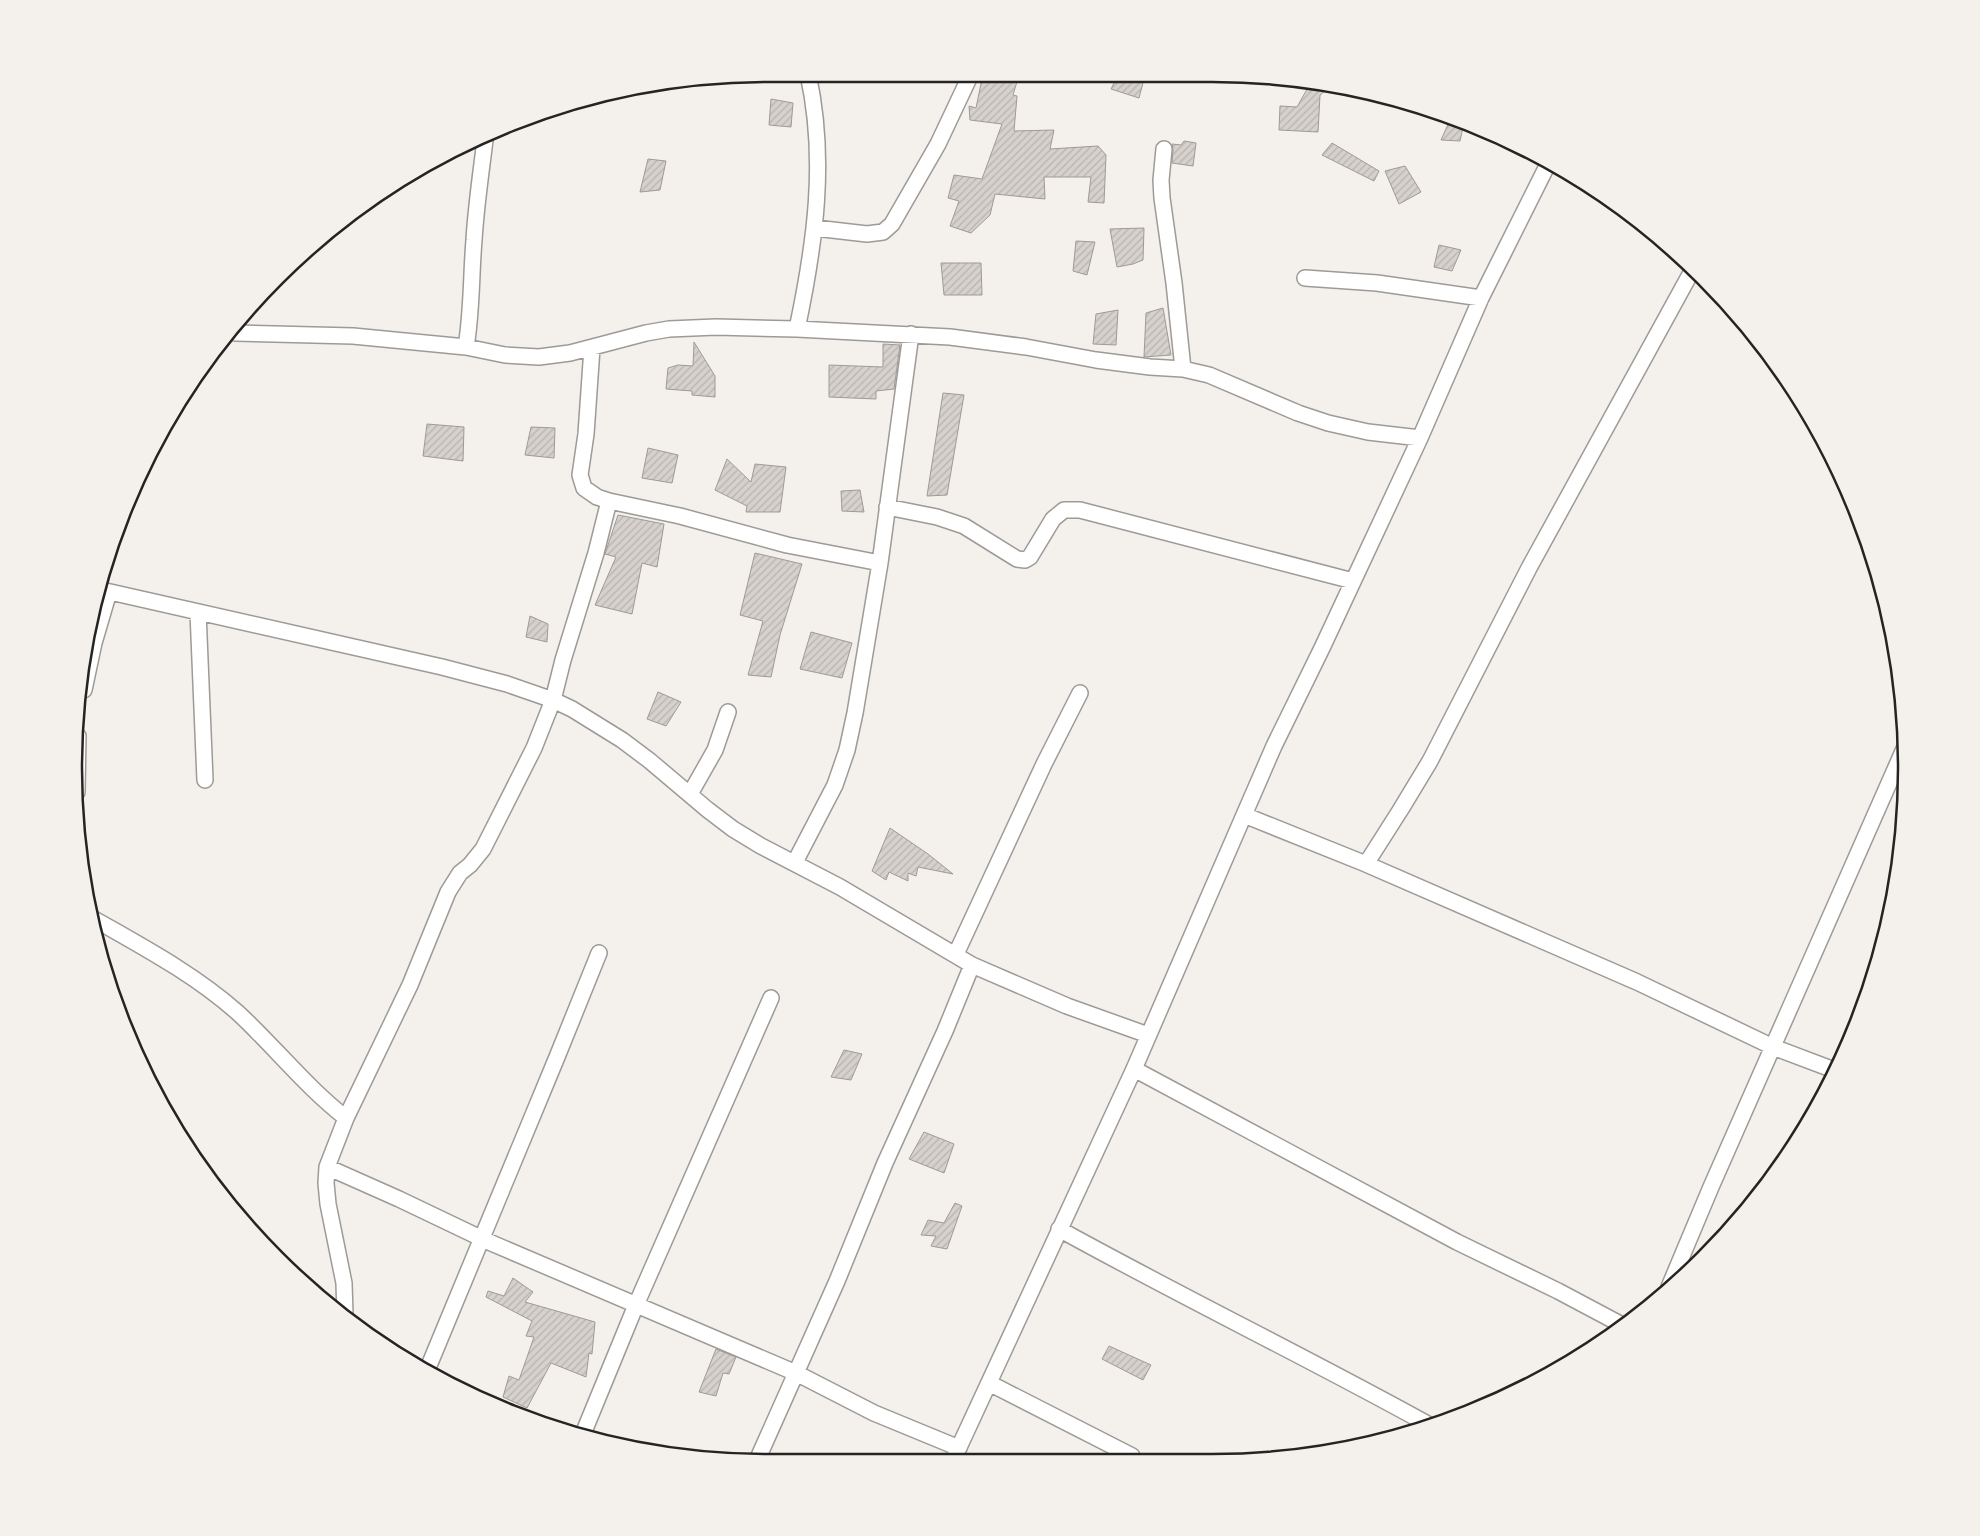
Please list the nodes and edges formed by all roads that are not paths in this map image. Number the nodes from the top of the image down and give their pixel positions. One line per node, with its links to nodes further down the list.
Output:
1 (809, 82): 6 (street)
2 (967, 82): 6 (street)
3 (484, 144): 13 (street)
4 (1164, 149): 15 (street)
5 (1545, 169): 9 (street)
6 (814, 228): 10 (street)
7 (1689, 276): 31 (street)
8 (1306, 278): 9 (street)
9 (1481, 298): 16 (street)
10 (797, 329): 12 (street); 14 (street)
11 (240, 332): 13 (street)
12 (911, 334): 15 (street); 18 (street)
13 (466, 347): 14 (street)
14 (592, 348): 17 (street)
15 (1183, 369): 16 (street)
16 (1420, 438): 20 (street)
17 (609, 500): 19 (street); 24 (street)
18 (887, 507): 19 (street); 20 (street)
19 (880, 563): 30 (street)
20 (1353, 581): 29 (street)
21 (106, 592): 22 (street)
22 (198, 612): 24 (street); 27 (street)
23 (1080, 693): 34 (street)
24 (553, 700): 28 (street); 41 (street)
25 (728, 712): 28 (street)
26 (1898, 762): 38 (street)
27 (205, 780)
28 (690, 794): 30 (street)
29 (1244, 815): 31 (street); 37 (street)
30 (795, 862): 34 (street)
31 (1366, 864): 38 (street)
32 (101, 923): 41 (street)
33 (598, 953): 44 (street)
34 (956, 954): 35 (street)
35 (972, 965): 37 (street); 50 (street)
36 (771, 998): 46 (street)
37 (1148, 1035): 40 (street)
38 (1773, 1047): 39 (street); 45 (street)
39 (1828, 1068)
40 (1134, 1069): 43 (street); 48 (street)
41 (346, 1118): 42 (street)
42 (327, 1167): 44 (street); 47 (street)
43 (1059, 1229): 51 (street); 52 (street)
44 (481, 1238): 46 (street); 49 (street)
45 (1675, 1273)
46 (636, 1304): 50 (street); 53 (street)
47 (345, 1307)
48 (1616, 1322)
49 (429, 1364)
50 (796, 1373): 54 (street); 55 (street)
51 (989, 1383): 54 (street); 56 (street)
52 (1421, 1420)
53 (585, 1428)
54 (957, 1452)
55 (760, 1454)
56 (1128, 1454)

